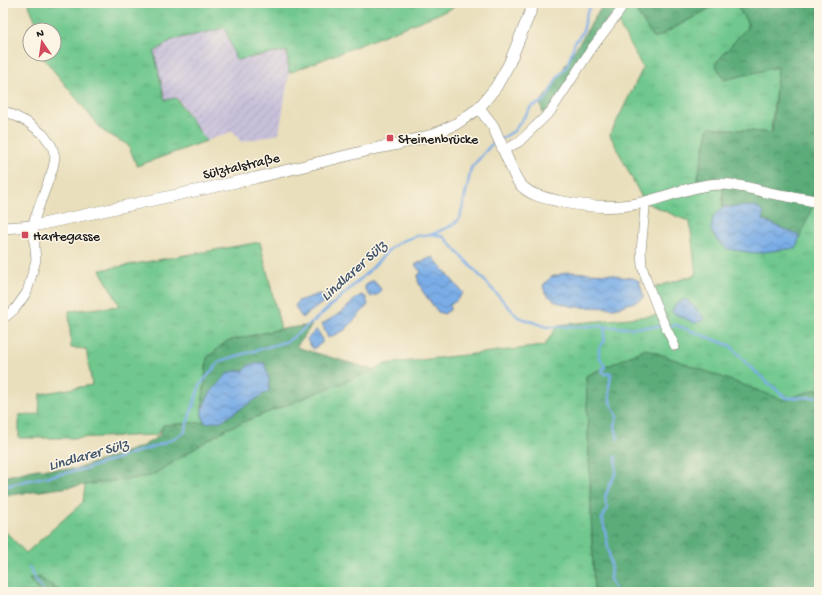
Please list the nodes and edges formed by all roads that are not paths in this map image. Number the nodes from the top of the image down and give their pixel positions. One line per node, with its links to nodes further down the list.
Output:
1 (534, 3): 3 (main road)
2 (624, 3): 5 (street)
3 (479, 108): 5 (main road); 8 (main road, Sülztalstraße)
4 (3, 109): 8 (street)
5 (501, 143): 7 (main road)
6 (819, 201): 7 (main road)
7 (644, 202): 11 (street)
8 (33, 226): 9 (main road, Sülztalstraße); 10 (street)
9 (3, 228)
10 (3, 319)
11 (675, 346)

